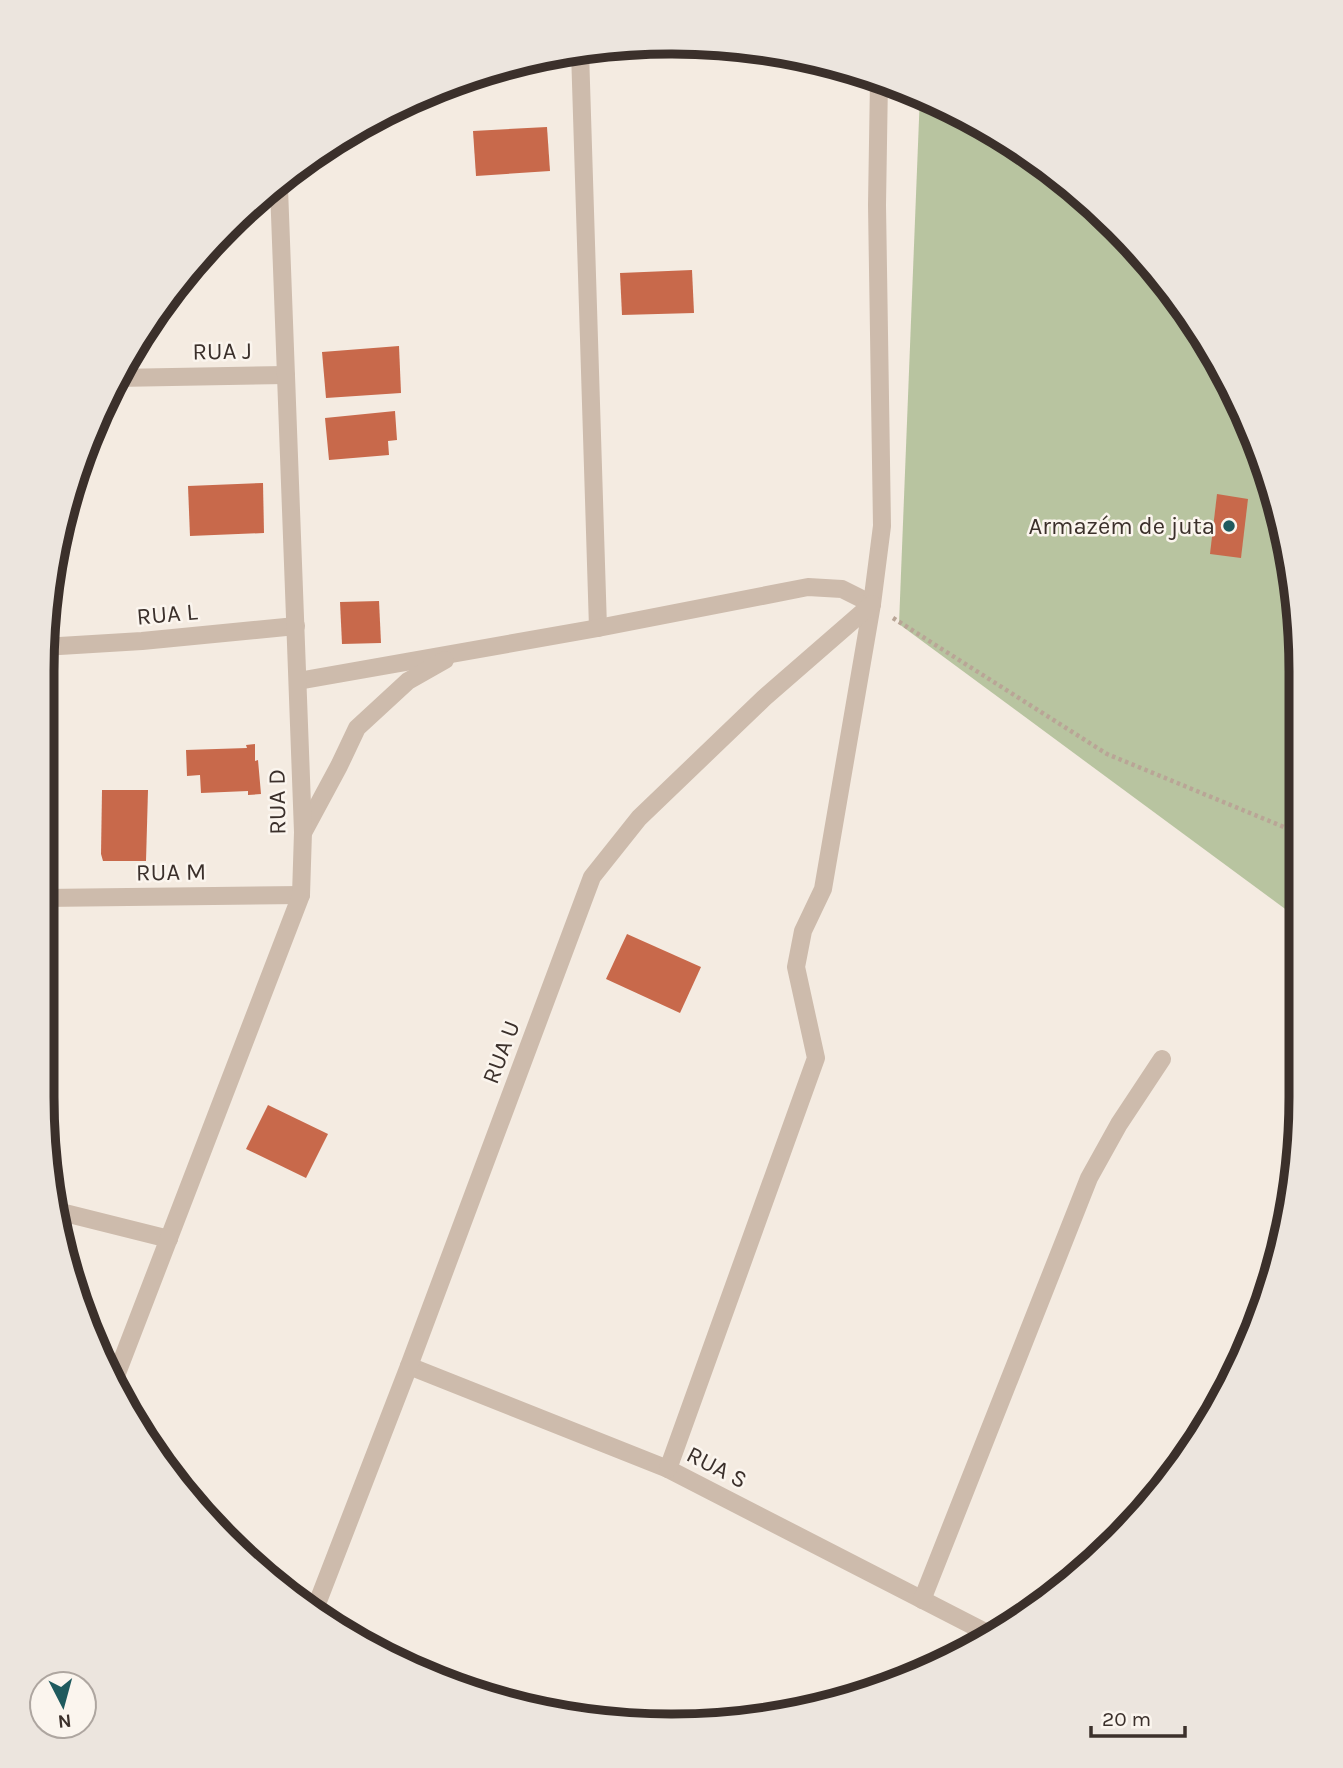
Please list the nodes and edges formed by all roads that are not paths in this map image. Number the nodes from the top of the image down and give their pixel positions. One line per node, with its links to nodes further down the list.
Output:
1 (580, 62): 8 (street)
2 (879, 90): 6 (street)
3 (279, 195): 4 (street, RUA D)
4 (286, 374): 5 (street, RUA J); 7 (street, RUA D)
5 (129, 378)
6 (872, 604): 8 (street); 18 (street, RUA U); 20 (street)
7 (296, 626): 9 (street, RUA L); 11 (street, RUA D)
8 (598, 628): 10 (street)
9 (55, 646)
10 (457, 653): 11 (street); 12 (street)
11 (298, 681): 12 (street, RUA D)
12 (303, 832): 13 (street, RUA D)
13 (301, 895): 14 (street, RUA M); 17 (street, RUA D)
14 (54, 898)
15 (1161, 1059): 21 (street)
16 (65, 1213): 17 (street)
17 (169, 1240): 19 (street, RUA D)
18 (409, 1366): 20 (street, RUA S); 22 (street, RUA U)
19 (118, 1370)
20 (668, 1469): 21 (street, RUA S)
21 (922, 1600): 23 (street, RUA S)
22 (318, 1602)
23 (981, 1630)

